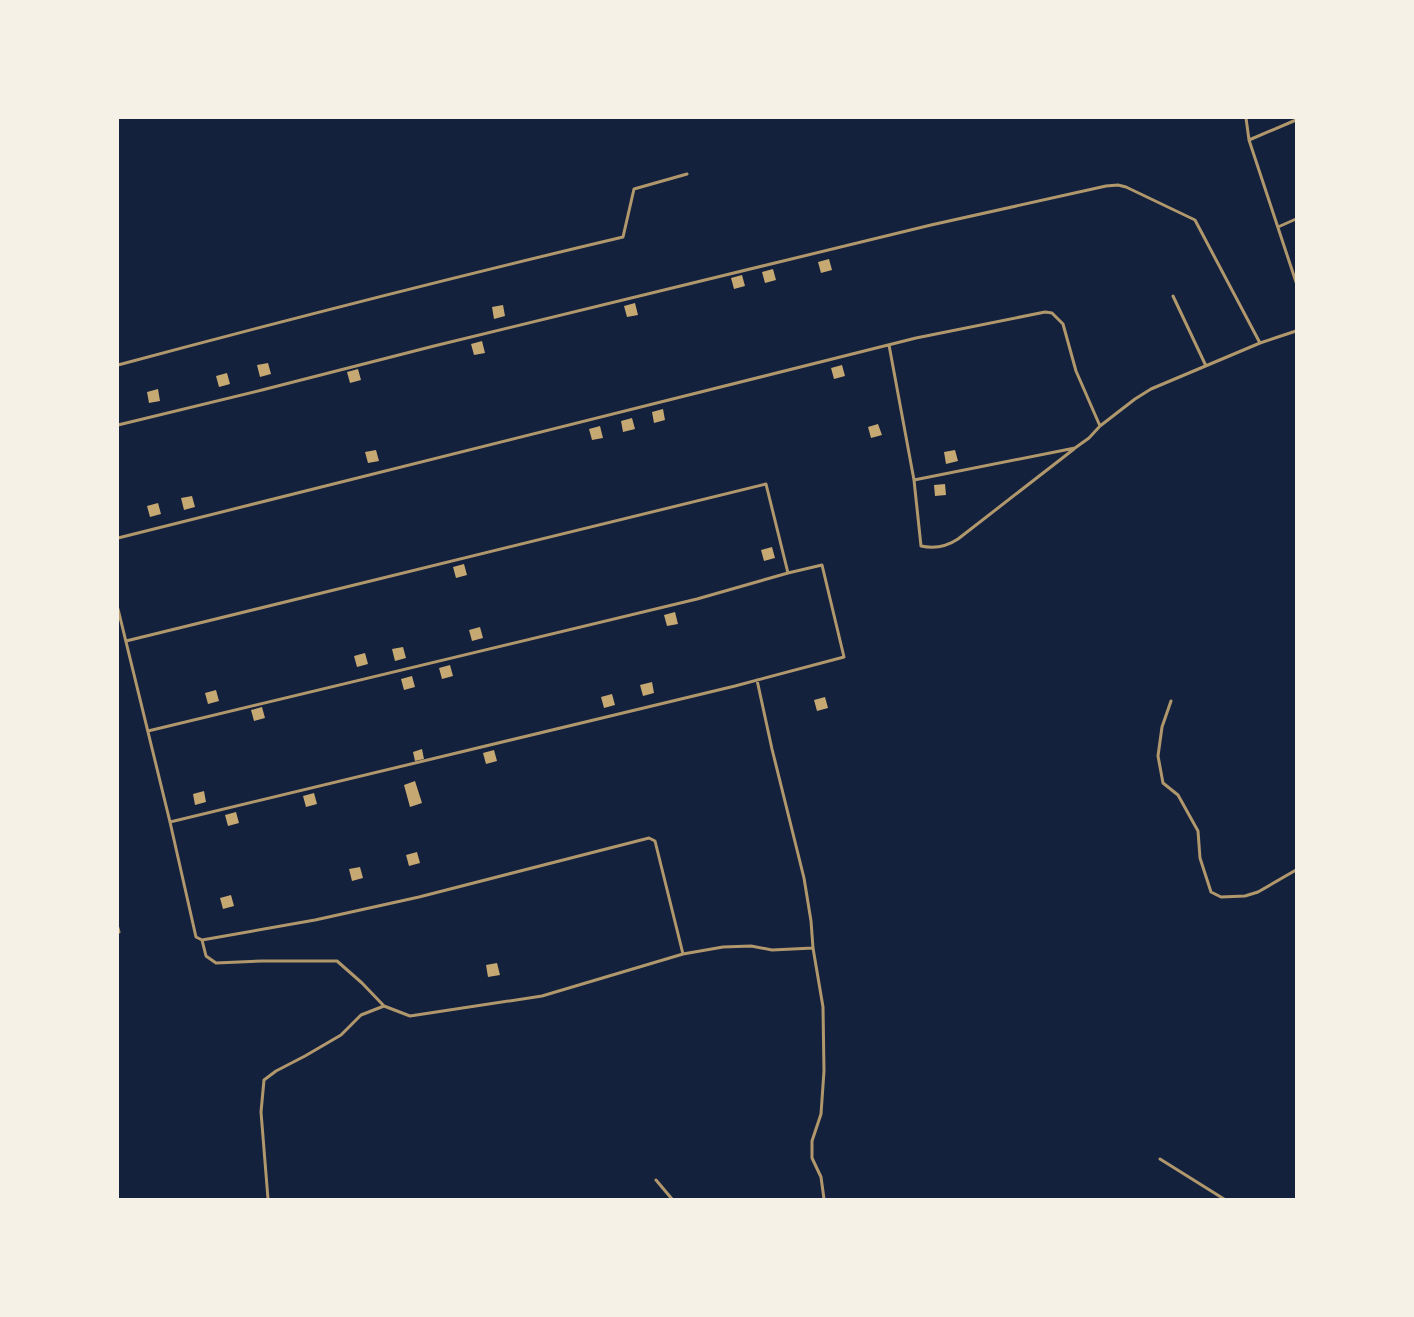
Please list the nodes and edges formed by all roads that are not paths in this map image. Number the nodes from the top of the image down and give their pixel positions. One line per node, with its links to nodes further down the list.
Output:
1 (1246, 118): 3 (lane)
2 (1296, 120): 3 (lane)
3 (1249, 140): 6 (lane)
4 (687, 174): 12 (lane)
5 (1296, 219): 6 (lane)
6 (1278, 227): 7 (lane)
7 (1296, 282)
8 (1173, 296): 13 (lane)
9 (1296, 331): 10 (lane)
10 (1260, 343): 13 (lane); 14 (lane)
11 (889, 345): 15 (lane); 17 (lane); 18 (lane)
12 (118, 365)
13 (1206, 366): 15 (lane)
14 (118, 424)
15 (1100, 426): 16 (lane)
16 (1075, 448): 17 (lane); 17 (lane)
17 (914, 480)
18 (118, 538)
19 (788, 573): 21 (lane); 22 (lane); 24 (lane)
20 (118, 609): 21 (lane)
21 (126, 641): 24 (lane)
22 (757, 680): 25 (lane); 28 (lane)
23 (1171, 701): 26 (lane)
24 (148, 731): 25 (lane)
25 (170, 822): 27 (lane)
26 (1296, 870)
27 (202, 940): 29 (lane); 30 (lane)
28 (813, 948): 29 (lane); 35 (lane)
29 (683, 954): 30 (lane)
30 (384, 1006): 33 (lane)
31 (1160, 1159): 36 (lane)
32 (656, 1180): 34 (lane)
33 (268, 1199)
34 (672, 1199)
35 (824, 1199)
36 (1224, 1199)

